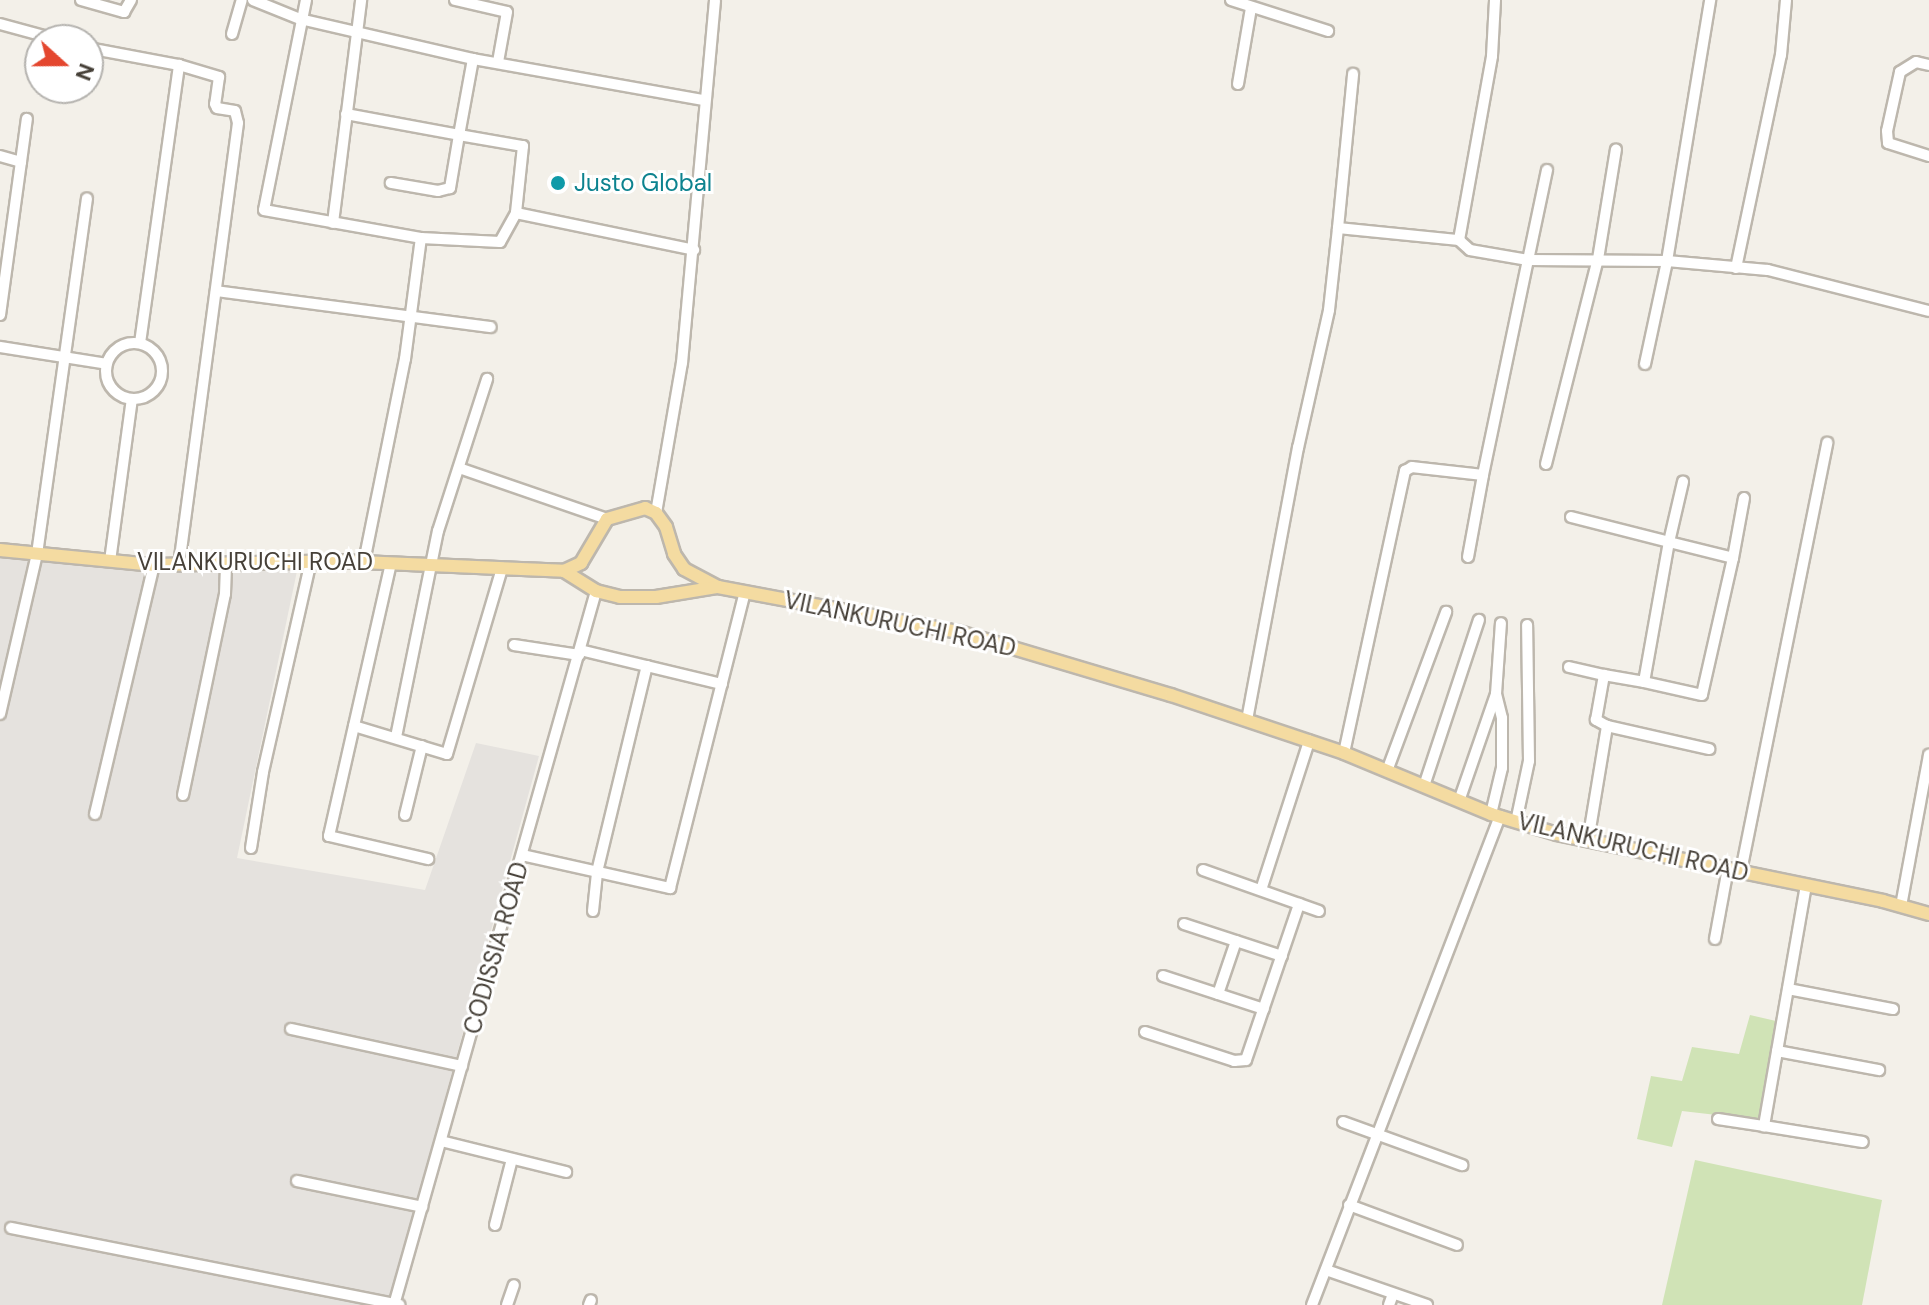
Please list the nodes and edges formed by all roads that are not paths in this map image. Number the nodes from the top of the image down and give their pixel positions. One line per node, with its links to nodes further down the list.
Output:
1 (81, 0): 2 (street)
2 (131, 0)
3 (242, 0): 19 (street)
4 (253, 0): 14 (street)
5 (306, 0): 14 (street)
6 (361, 0): 16 (street)
7 (455, 0): 22 (street)
8 (715, 0): 27 (street)
9 (1231, 0): 13 (street)
10 (1495, 0): 42 (street)
11 (1710, 0): 46 (street)
12 (1786, 0): 47 (street)
13 (1251, 8): 18 (street); 26 (street)
14 (300, 19): 16 (street); 39 (street)
15 (0, 24): 17 (street)
16 (357, 30): 21 (street); 28 (street)
17 (24, 31)
18 (1328, 31)
19 (232, 34)
20 (104, 51): 23 (street)
21 (473, 59): 22 (street); 30 (street)
22 (498, 62): 27 (street)
23 (179, 65): 48 (street); 53 (street)
24 (1929, 65): 33 (street)
25 (1353, 74): 40 (street)
26 (1238, 84)
27 (704, 100): 43 (street)
28 (346, 114): 30 (street); 39 (street)
29 (27, 119): 34 (street)
30 (459, 135): 36 (street); 38 (street)
31 (1616, 149): 44 (street)
32 (0, 156): 34 (street)
33 (1929, 156)
34 (21, 162): 50 (street)
35 (1547, 170): 45 (street)
36 (391, 183)
37 (87, 198): 55 (street)
38 (516, 213): 41 (street); 43 (street)
39 (333, 223): 41 (street)
40 (1338, 228): 42 (street); 100 (street)
41 (421, 238): 51 (street)
42 (1459, 240): 45 (street)
43 (694, 250): 66 (street)
44 (1598, 259): 45 (street); 46 (street); 61 (street)
45 (1528, 260): 63 (street)
46 (1667, 261): 47 (street); 57 (street)
47 (1736, 268): 49 (street)
48 (216, 291): 51 (street); 80 (street)
49 (1929, 311)
50 (0, 315)
51 (411, 317): 52 (street); 76 (street)
52 (491, 327)
53 (140, 343): 56 (street); 59 (street)
54 (0, 347): 55 (street)
55 (65, 358): 56 (street); 71 (street)
56 (107, 364): 59 (street)
57 (1645, 364)
58 (487, 379): 62 (street)
59 (132, 399): 74 (street)
60 (1827, 443): 122 (street)
61 (1546, 464)
62 (459, 468): 68 (street); 81 (street)
63 (1483, 475): 72 (street); 107 (street)
64 (1683, 482): 69 (street)
65 (1744, 498): 73 (street)
66 (656, 513): 68 (main road); 84 (main road, VILANKURUCHI ROAD)
67 (1571, 517): 69 (street)
68 (607, 519): 83 (main road)
69 (1669, 542): 73 (street); 96 (street)
70 (0, 550): 71 (main road, VILANKURUCHI ROAD)
71 (37, 554): 74 (main road, VILANKURUCHI ROAD); 99 (street)
72 (1468, 557)
73 (1733, 558): 96 (street)
74 (110, 561): 79 (main road, VILANKURUCHI ROAD)
75 (311, 561): 76 (main road, VILANKURUCHI ROAD); 77 (main road, VILANKURUCHI ROAD); 118 (street)
76 (364, 562): 78 (main road, VILANKURUCHI ROAD)
77 (226, 563): 80 (main road, VILANKURUCHI ROAD); 111 (street)
78 (391, 563): 81 (main road, VILANKURUCHI ROAD); 101 (street)
79 (154, 565): 80 (main road, VILANKURUCHI ROAD); 113 (street)
80 (179, 565)
81 (430, 566): 82 (main road, VILANKURUCHI ROAD); 103 (street)
82 (502, 568): 83 (main road, VILANKURUCHI ROAD); 105 (street)
83 (564, 571): 85 (main road)
84 (718, 587): 85 (main road); 86 (main road, VILANKURUCHI ROAD)
85 (596, 591): 92 (street, CODISSIA ROAD)
86 (745, 592): 97 (street); 100 (main road, VILANKURUCHI ROAD)
87 (1446, 612): 109 (street)
88 (1479, 620): 110 (street)
89 (1501, 623): 98 (street)
90 (1527, 625): 116 (street)
91 (514, 645): 92 (street)
92 (580, 653): 93 (street); 119 (street, CODISSIA ROAD)
93 (647, 666): 97 (street); 123 (street)
94 (1569, 667): 95 (street)
95 (1604, 675): 96 (street); 102 (street)
96 (1644, 682)
97 (722, 684): 123 (street)
98 (1496, 694): 112 (street); 115 (street)
99 (0, 714)
100 (1247, 720): 104 (main road, VILANKURUCHI ROAD)
101 (354, 726): 103 (street); 120 (street)
102 (1607, 726): 106 (street); 117 (street)
103 (396, 737): 105 (street)
104 (1309, 741): 107 (main road, VILANKURUCHI ROAD); 125 (street)
105 (422, 746): 114 (street)
106 (1709, 749)
107 (1344, 753): 109 (main road, VILANKURUCHI ROAD)
108 (1929, 755): 127 (street)
109 (1387, 771): 110 (main road, VILANKURUCHI ROAD)
110 (1424, 786): 112 (main road, VILANKURUCHI ROAD)
111 (183, 795)
112 (1459, 801): 115 (main road, VILANKURUCHI ROAD)
113 (95, 814)
114 (405, 815)
115 (1496, 815): 116 (main road, VILANKURUCHI ROAD); 148 (street)
116 (1516, 822): 117 (main road, VILANKURUCHI ROAD)
117 (1588, 841): 122 (main road, VILANKURUCHI ROAD)
118 (251, 848)
119 (522, 855): 123 (street); 143 (street, CODISSIA ROAD)
120 (428, 859)
121 (1203, 870): 125 (street)
122 (1735, 870): 124 (main road, VILANKURUCHI ROAD); 132 (street)
123 (597, 872): 128 (street)
124 (1806, 885): 127 (main road, VILANKURUCHI ROAD); 136 (street)
125 (1261, 890): 126 (street)
126 (1299, 904): 129 (street); 134 (street)
127 (1901, 906): 130 (main road, VILANKURUCHI ROAD)
128 (593, 911)
129 (1319, 911)
130 (1929, 914)
131 (1184, 924): 133 (street)
132 (1715, 939)
133 (1236, 941): 134 (street); 137 (street)
134 (1282, 956): 138 (street)
135 (1163, 976): 137 (street)
136 (1788, 989): 139 (street); 142 (street)
137 (1218, 994): 138 (street)
138 (1264, 1009): 141 (street)
139 (1893, 1009)
140 (291, 1029): 143 (street)
141 (1145, 1032)
142 (1777, 1051): 144 (street); 147 (street)
143 (462, 1066): 149 (street, CODISSIA ROAD)
144 (1879, 1070)
145 (1718, 1119): 147 (street)
146 (1343, 1122): 148 (street)
147 (1764, 1126): 150 (street)
148 (1377, 1134): 152 (street); 155 (street)
149 (441, 1141): 151 (street); 156 (street, CODISSIA ROAD)
150 (1863, 1142)
151 (512, 1159): 153 (street); 157 (street)
152 (1462, 1165)
153 (566, 1172)
154 (297, 1181): 156 (street)
155 (1349, 1205): 159 (street); 160 (street)
156 (422, 1207): 163 (street, CODISSIA ROAD)
157 (495, 1225)
158 (11, 1228): 163 (street)
159 (1457, 1245)
160 (1326, 1270): 162 (street); 165 (street)
161 (514, 1285): 164 (street)
162 (1393, 1294): 166 (street); 167 (street)
163 (396, 1305)
164 (507, 1305)
165 (1312, 1305)
166 (1389, 1305)
167 (1427, 1305)

